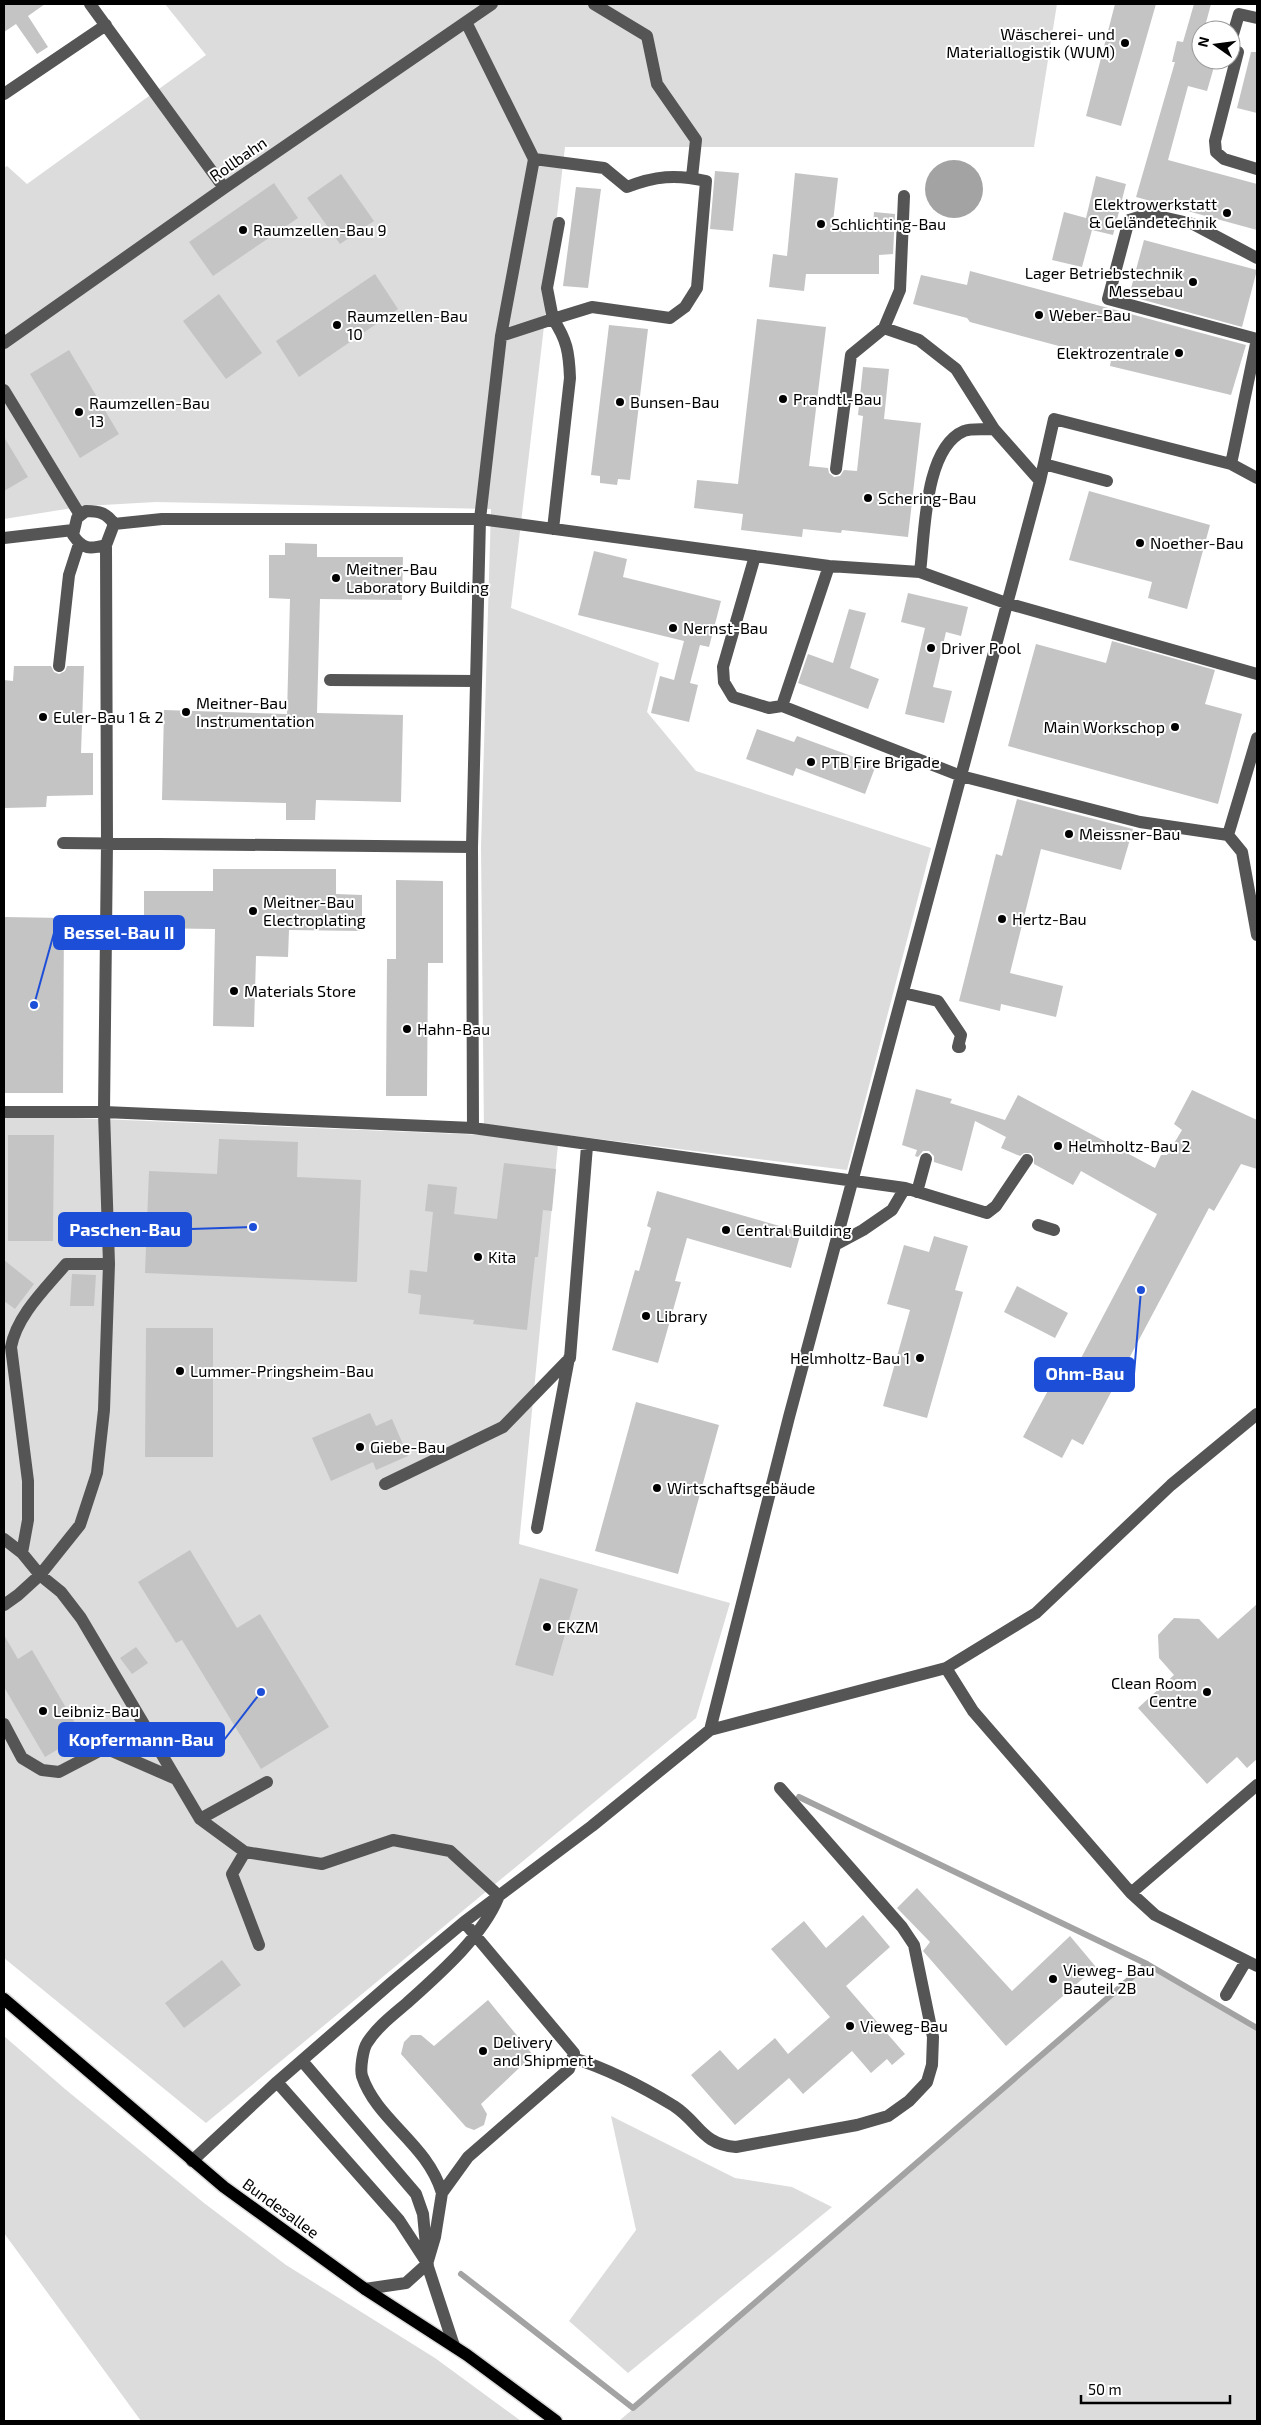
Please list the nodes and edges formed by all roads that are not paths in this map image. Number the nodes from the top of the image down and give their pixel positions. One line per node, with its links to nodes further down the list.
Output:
1 (90, 4): 7 (street)
2 (492, 4): 6 (street, Rollbahn)
3 (594, 4): 12 (street)
4 (1236, 9): 5 (street)
5 (1257, 18)
6 (466, 22): 10 (street); 13 (street, Rollbahn)
7 (106, 25): 9 (street); 13 (street)
8 (1233, 70): 11 (street)
9 (4, 94)
10 (534, 159): 12 (street); 19 (street)
11 (1257, 169)
12 (692, 178): 17 (street)
13 (224, 188): 21 (street, Rollbahn)
14 (904, 196): 18 (street)
15 (559, 223): 17 (street)
16 (1257, 258): 20 (street)
17 (553, 319): 19 (street); 33 (street)
18 (884, 328): 23 (street); 26 (street)
19 (501, 336): 31 (street)
20 (1257, 339): 25 (street)
21 (4, 343)
22 (4, 390): 30 (street)
23 (994, 429): 28 (street); 40 (street)
24 (1044, 464): 25 (street); 28 (street); 29 (street)
25 (1230, 464): 27 (street)
26 (836, 469)
27 (1257, 478)
28 (1040, 481): 41 (street)
29 (1106, 481)
30 (80, 515): 32 (street); 34 (street)
31 (480, 519): 32 (street); 33 (street); 45 (street)
32 (114, 524): 37 (street)
33 (554, 529): 38 (street)
34 (73, 530): 35 (street); 36 (street)
35 (4, 538)
36 (79, 544): 37 (street); 42 (street)
37 (106, 545): 51 (street)
38 (755, 556): 39 (street); 46 (street)
39 (829, 566): 40 (street); 46 (street)
40 (920, 572): 41 (street)
41 (1006, 604): 43 (street); 48 (street)
42 (59, 666)
43 (1257, 674)
44 (330, 680): 45 (street)
45 (476, 681): 52 (street)
46 (782, 706): 48 (street)
47 (1257, 738): 49 (street)
48 (961, 776): 49 (street); 54 (street)
49 (1228, 835): 53 (street)
50 (63, 843): 51 (street)
51 (107, 843): 52 (street); 57 (street)
52 (472, 847): 58 (street)
53 (1257, 935)
54 (903, 993): 55 (street); 62 (street)
55 (960, 1047)
56 (4, 1112): 57 (street)
57 (104, 1112): 58 (street); 67 (street)
58 (473, 1128): 59 (street)
59 (587, 1146): 62 (street); 68 (street)
60 (926, 1159): 63 (street)
61 (1027, 1160): 63 (street)
62 (853, 1180): 63 (street); 66 (street)
63 (911, 1190): 66 (street)
64 (1038, 1225): 65 (street)
65 (1054, 1230)
66 (835, 1245): 78 (street)
67 (109, 1264): 73 (street); 74 (street)
68 (570, 1358): 70 (street); 71 (street)
69 (1257, 1414): 76 (street)
70 (385, 1484)
71 (537, 1528)
72 (4, 1539): 73 (street)
73 (22, 1553): 74 (street)
74 (40, 1575): 75 (street); 79 (street)
75 (4, 1605)
76 (946, 1668): 78 (street); 85 (street)
77 (4, 1724): 79 (street)
78 (710, 1730): 86 (street)
79 (176, 1780): 83 (street)
80 (267, 1782): 83 (street)
81 (1257, 1785): 85 (street)
82 (780, 1788): 93 (street)
83 (200, 1819): 84 (street)
84 (245, 1852): 86 (street); 89 (street)
85 (1131, 1893): 90 (street)
86 (499, 1896): 87 (street); 88 (street)
87 (464, 1922): 88 (street); 94 (street)
88 (475, 1934): 93 (street); 97 (street)
89 (259, 1945)
90 (1251, 1963): 91 (street)
91 (1226, 1995)
92 (4, 1999): 96 (main road, Bundesallee)
93 (573, 2058): 97 (street)
94 (303, 2062): 95 (street); 98 (street)
95 (277, 2082): 96 (street); 98 (street)
96 (192, 2161): 99 (main road, Bundesallee)
97 (442, 2193): 98 (street)
98 (428, 2264): 99 (street); 100 (street)
99 (366, 2289): 100 (main road, Bundesallee)
100 (454, 2346): 101 (main road, Bundesallee)
101 (556, 2421)

